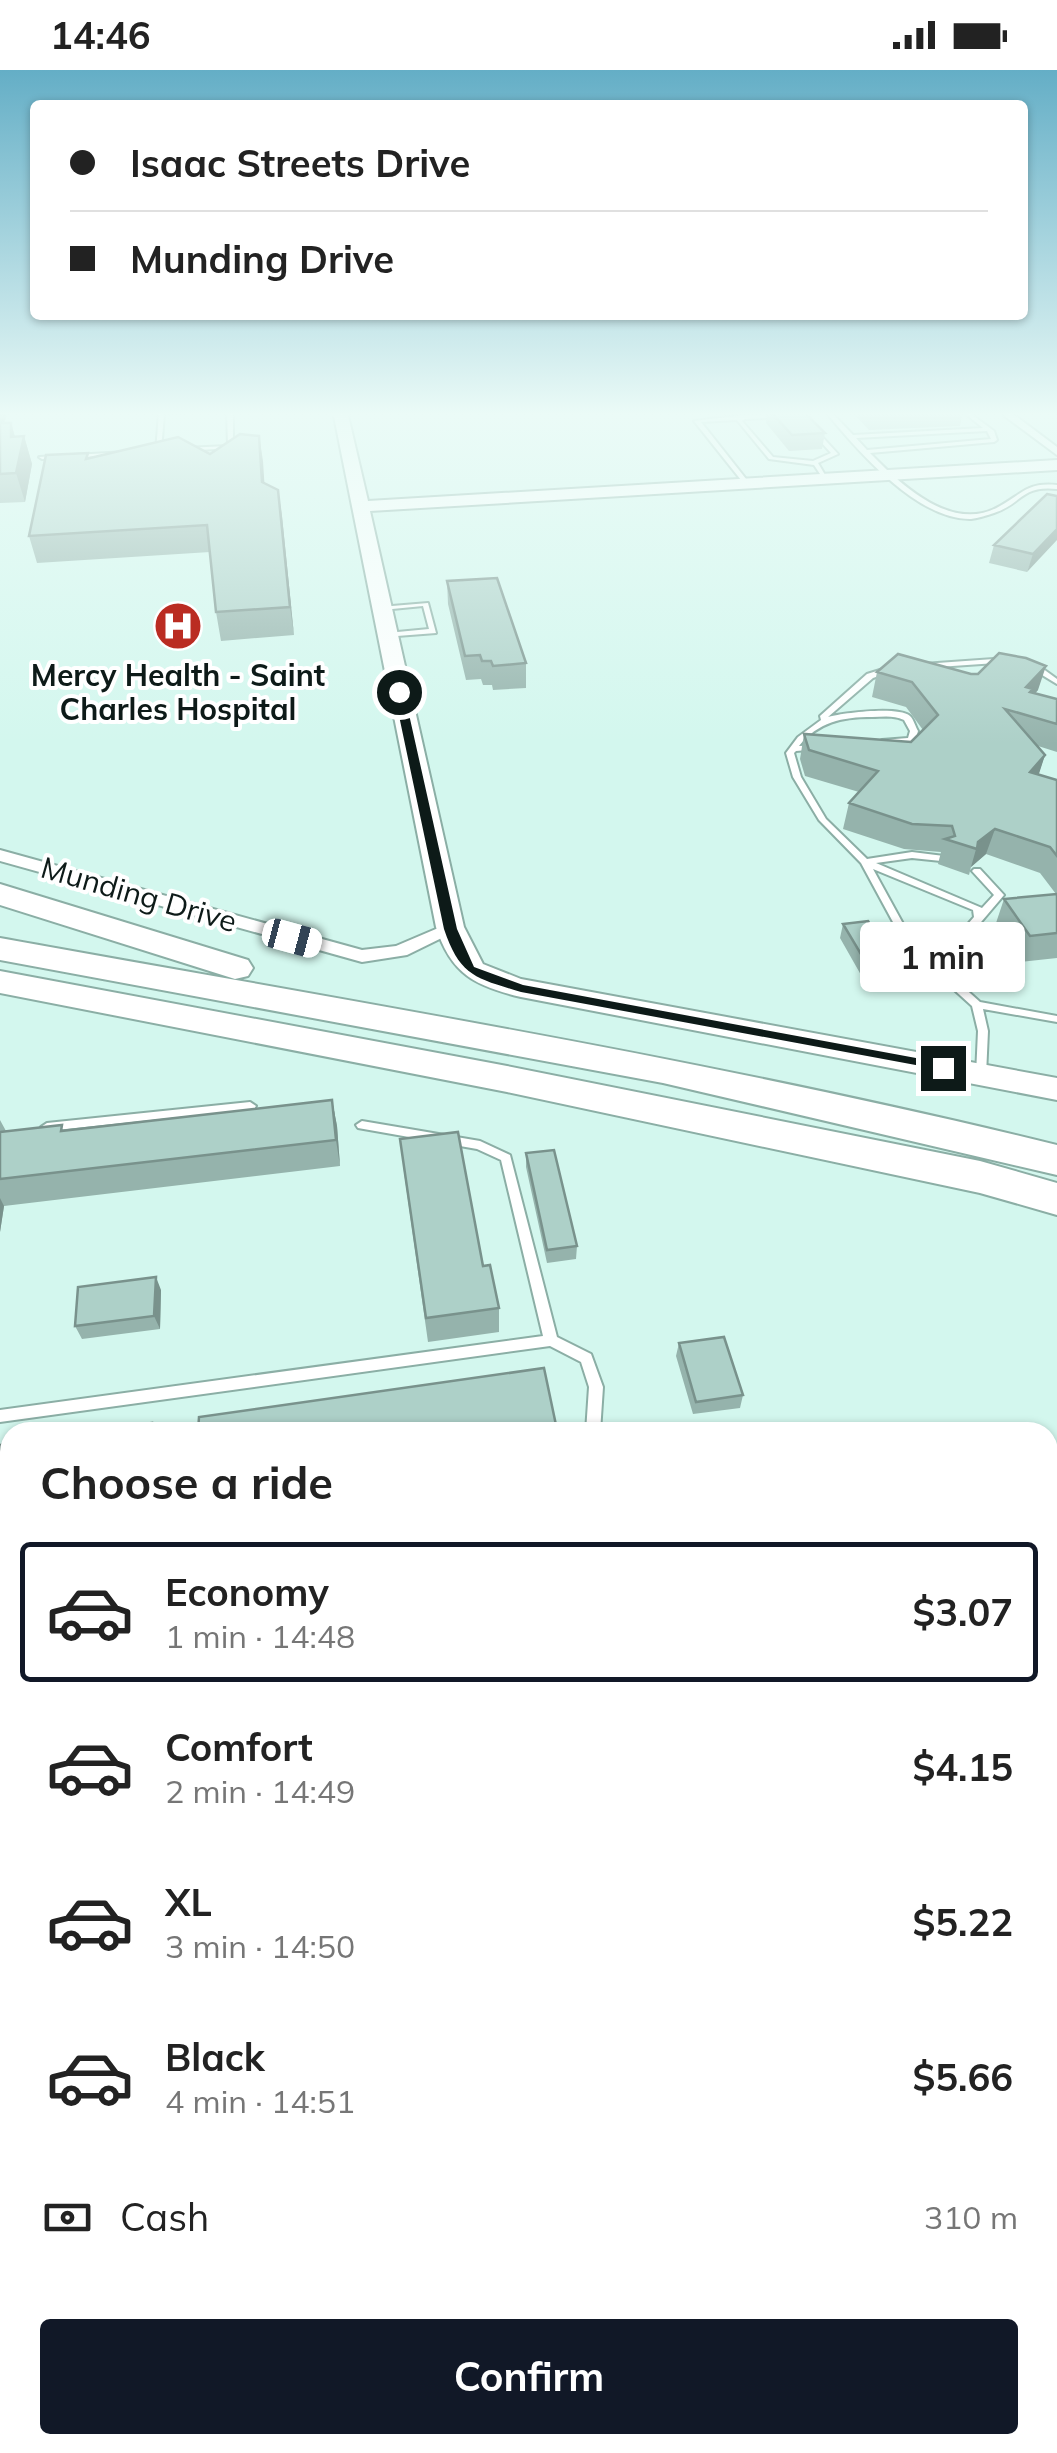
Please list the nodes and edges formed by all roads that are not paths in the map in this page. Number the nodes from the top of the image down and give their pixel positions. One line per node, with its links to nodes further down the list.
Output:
1 (363, 522): 2 (street)
2 (382, 608): 3 (street); 3 (lane)
3 (387, 634): 15 (street)
4 (1057, 682): 5 (lane)
5 (823, 718): 6 (lane); 8 (lane)
6 (866, 743)
7 (829, 746): 8 (lane)
8 (792, 750): 11 (lane)
9 (0, 855): 15 (street, Munding Drive)
10 (942, 858): 11 (lane)
11 (865, 862): 14 (lane); 17 (lane)
12 (977, 871): 14 (lane)
13 (0, 894): 21 (highway)
14 (980, 917): 17 (lane)
15 (450, 929): 22 (street)
16 (0, 949): 21 (highway)
17 (937, 966): 19 (lane)
18 (0, 985): 28 (highway)
19 (977, 1005): 20 (lane); 22 (lane)
20 (1057, 1018)
21 (492, 1037): 27 (highway)
22 (981, 1075): 23 (street)
23 (1057, 1089)
24 (250, 1106): 26 (lane)
25 (362, 1125): 29 (lane)
26 (29, 1129)
27 (1057, 1160)
28 (1057, 1199)
29 (551, 1340): 30 (lane); 31 (lane)
30 (0, 1416)
31 (593, 1422)

